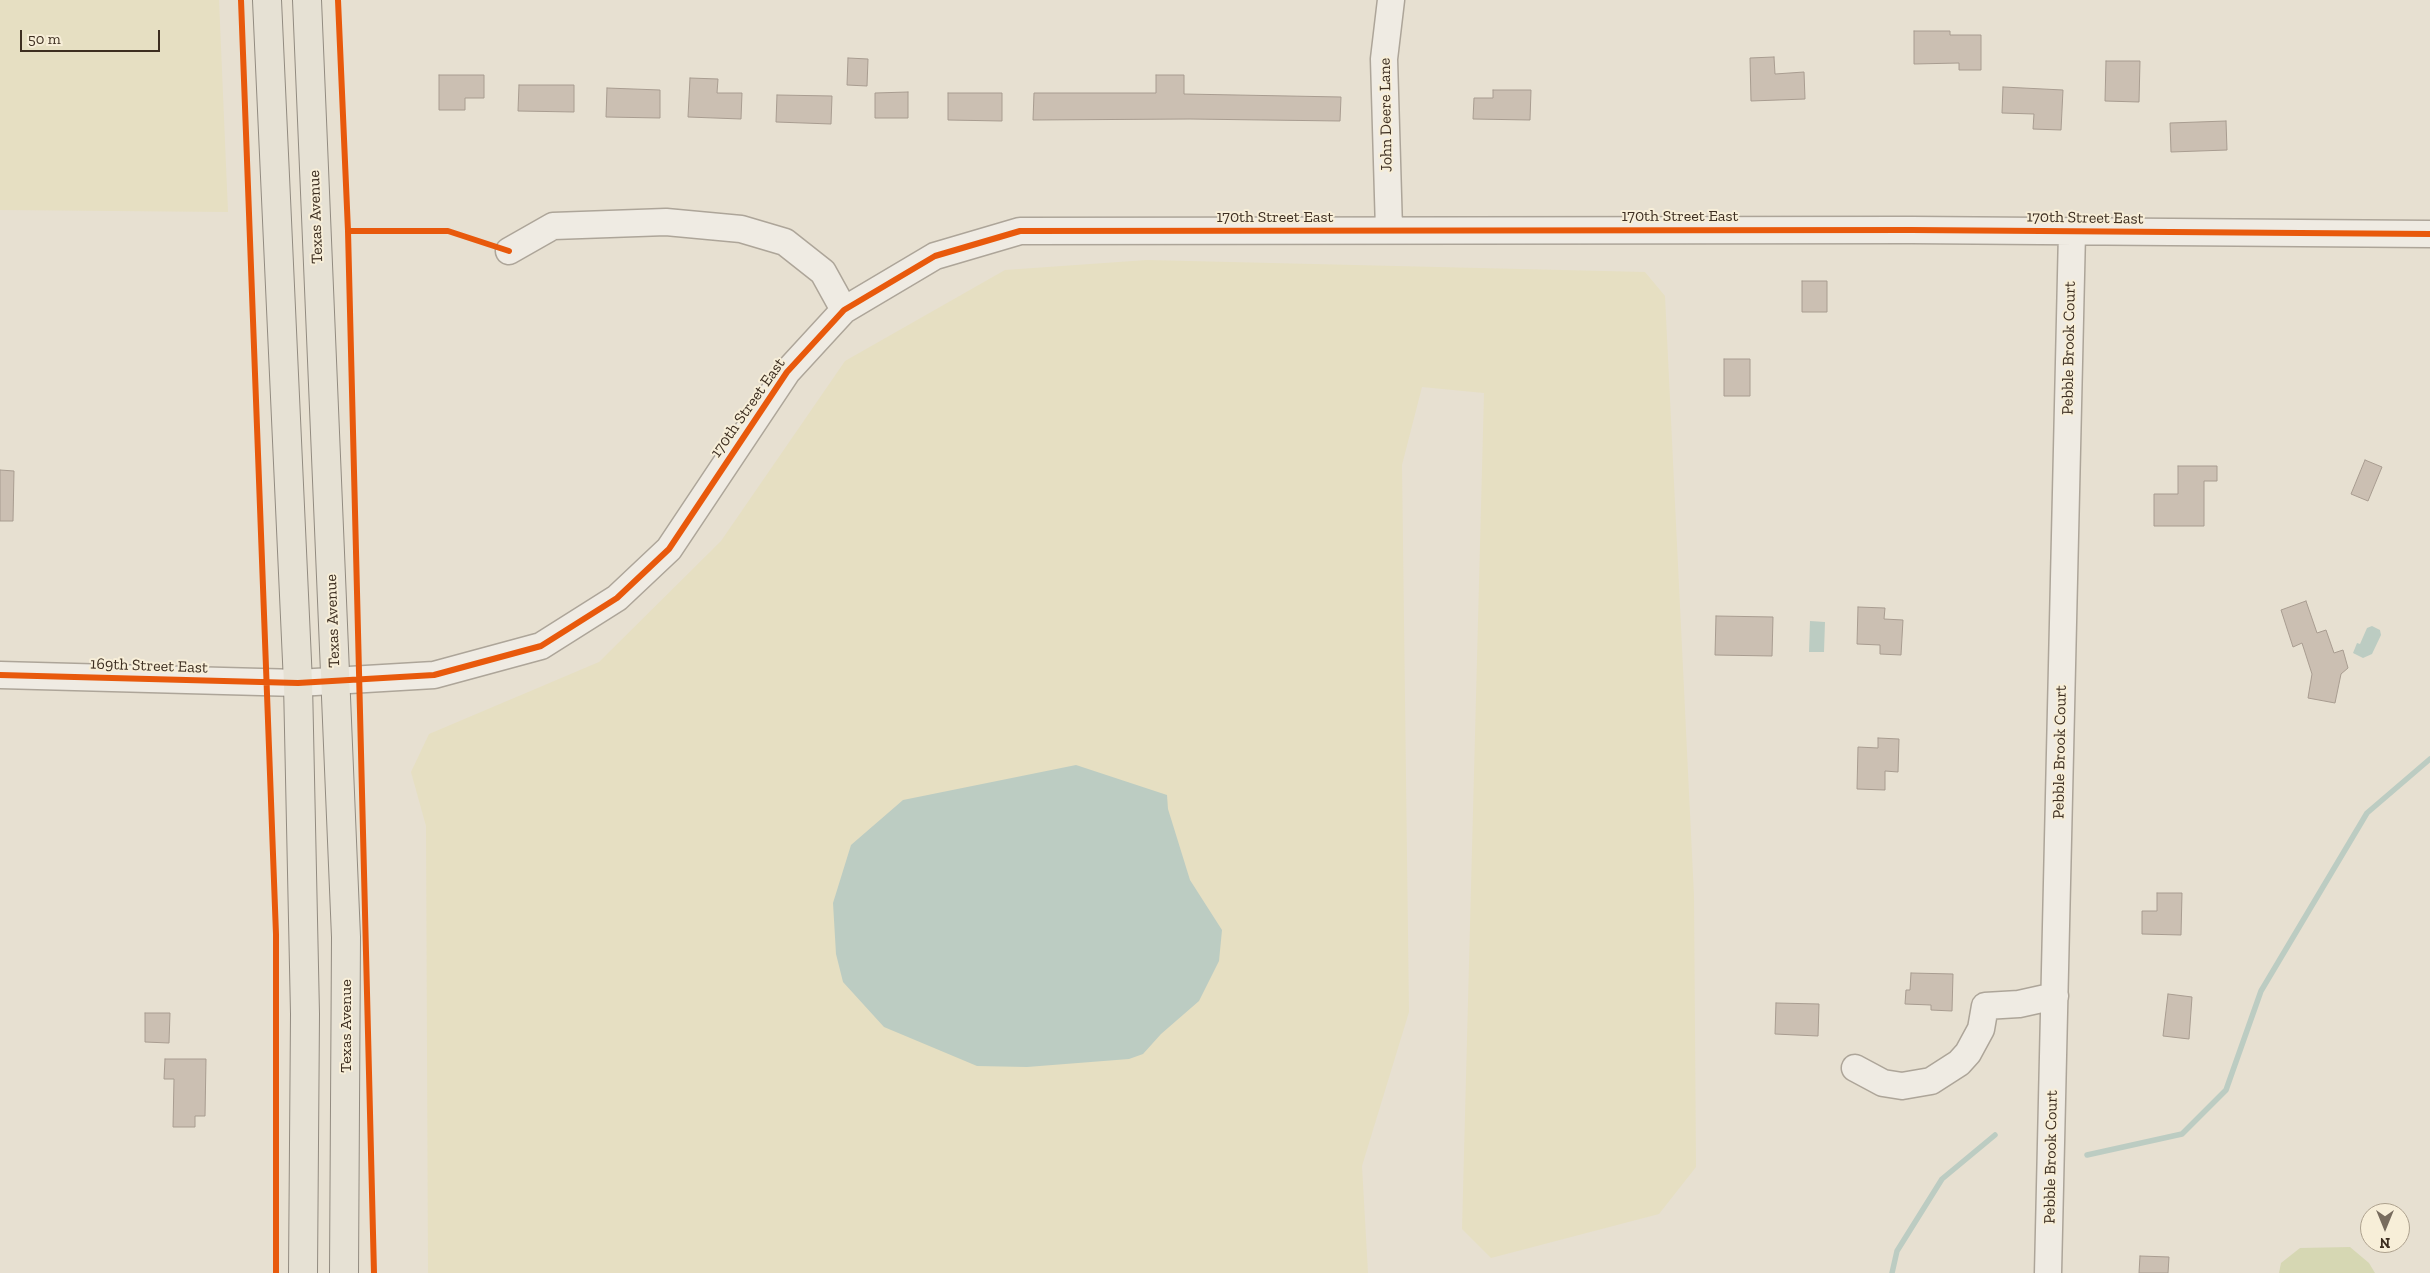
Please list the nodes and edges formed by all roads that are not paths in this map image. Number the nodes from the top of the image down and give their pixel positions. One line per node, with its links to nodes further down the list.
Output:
1 (267, 0): 11 (main road)
2 (308, 0): 10 (main road, Texas Avenue)
3 (1391, 0): 4 (street, John Deere Lane)
4 (1388, 230): 5 (street, 170th Street East); 8 (street, 170th Street East)
5 (2072, 232): 6 (street, 170th Street East); 12 (street, Pebble Brook Court)
6 (2430, 234)
7 (509, 251): 8 (street)
8 (844, 310): 10 (street, 170th Street East)
9 (0, 675): 11 (street, 169th Street East)
10 (335, 680): 11 (street, 170th Street East); 15 (main road, Texas Avenue)
11 (298, 683): 14 (main road)
12 (2055, 996): 13 (street); 16 (street, Pebble Brook Court)
13 (1855, 1068)
14 (303, 1273)
15 (344, 1273)
16 (2048, 1273)

